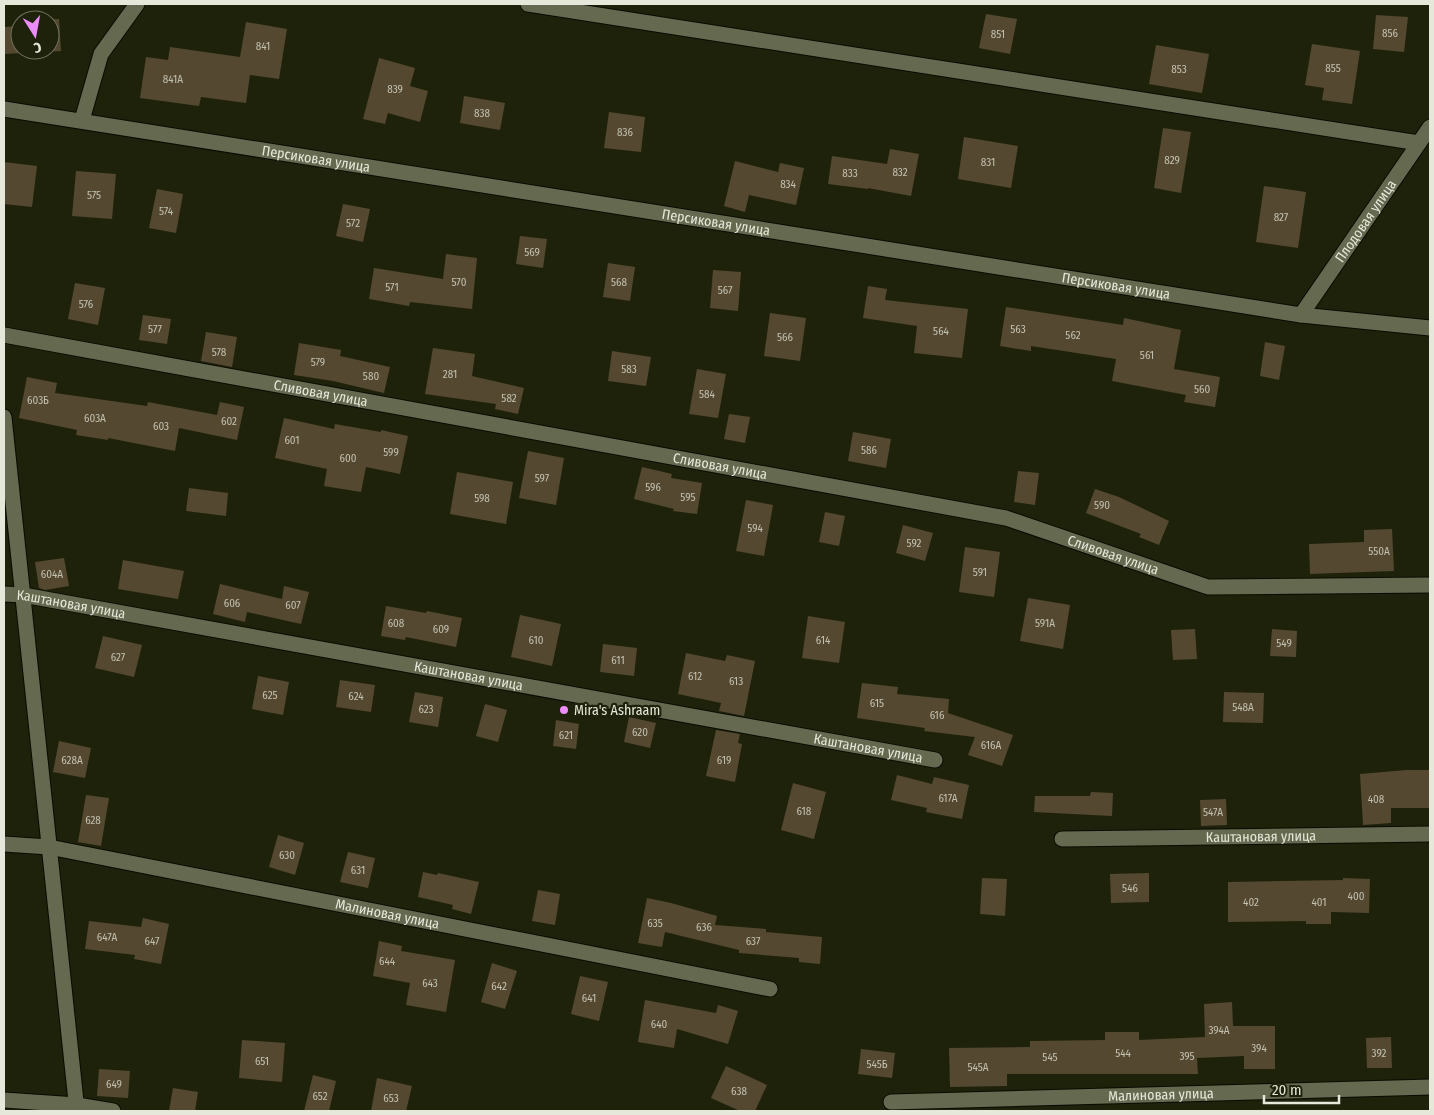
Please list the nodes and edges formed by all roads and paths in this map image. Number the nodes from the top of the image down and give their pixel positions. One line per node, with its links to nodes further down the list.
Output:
1 (137, 4): 4 (street)
2 (528, 4): 6 (street)
3 (4, 109): 4 (street, Персиковая улица)
4 (82, 120): 7 (street, Персиковая улица)
5 (1430, 127): 6 (street, Плодовая улица)
6 (1419, 143): 7 (street, Плодовая улица)
7 (1300, 315): 8 (street, Персиковая улица)
8 (1430, 328)
9 (4, 335): 11 (street, Сливовая улица)
10 (4, 417): 13 (street)
11 (1430, 585)
12 (4, 594): 13 (street, Каштановая улица)
13 (23, 595): 14 (street, Каштановая улица); 18 (street)
14 (935, 760)
15 (1430, 834): 16 (street, Каштановая улица)
16 (1062, 838)
17 (4, 844): 18 (street, Малиновая улица)
18 (49, 847): 19 (street, Малиновая улица); 23 (street)
19 (770, 988)
20 (1430, 1087): 22 (street, Малиновая улица)
21 (4, 1100): 23 (street)
22 (891, 1102)
23 (77, 1108): 24 (street)
24 (113, 1111)

